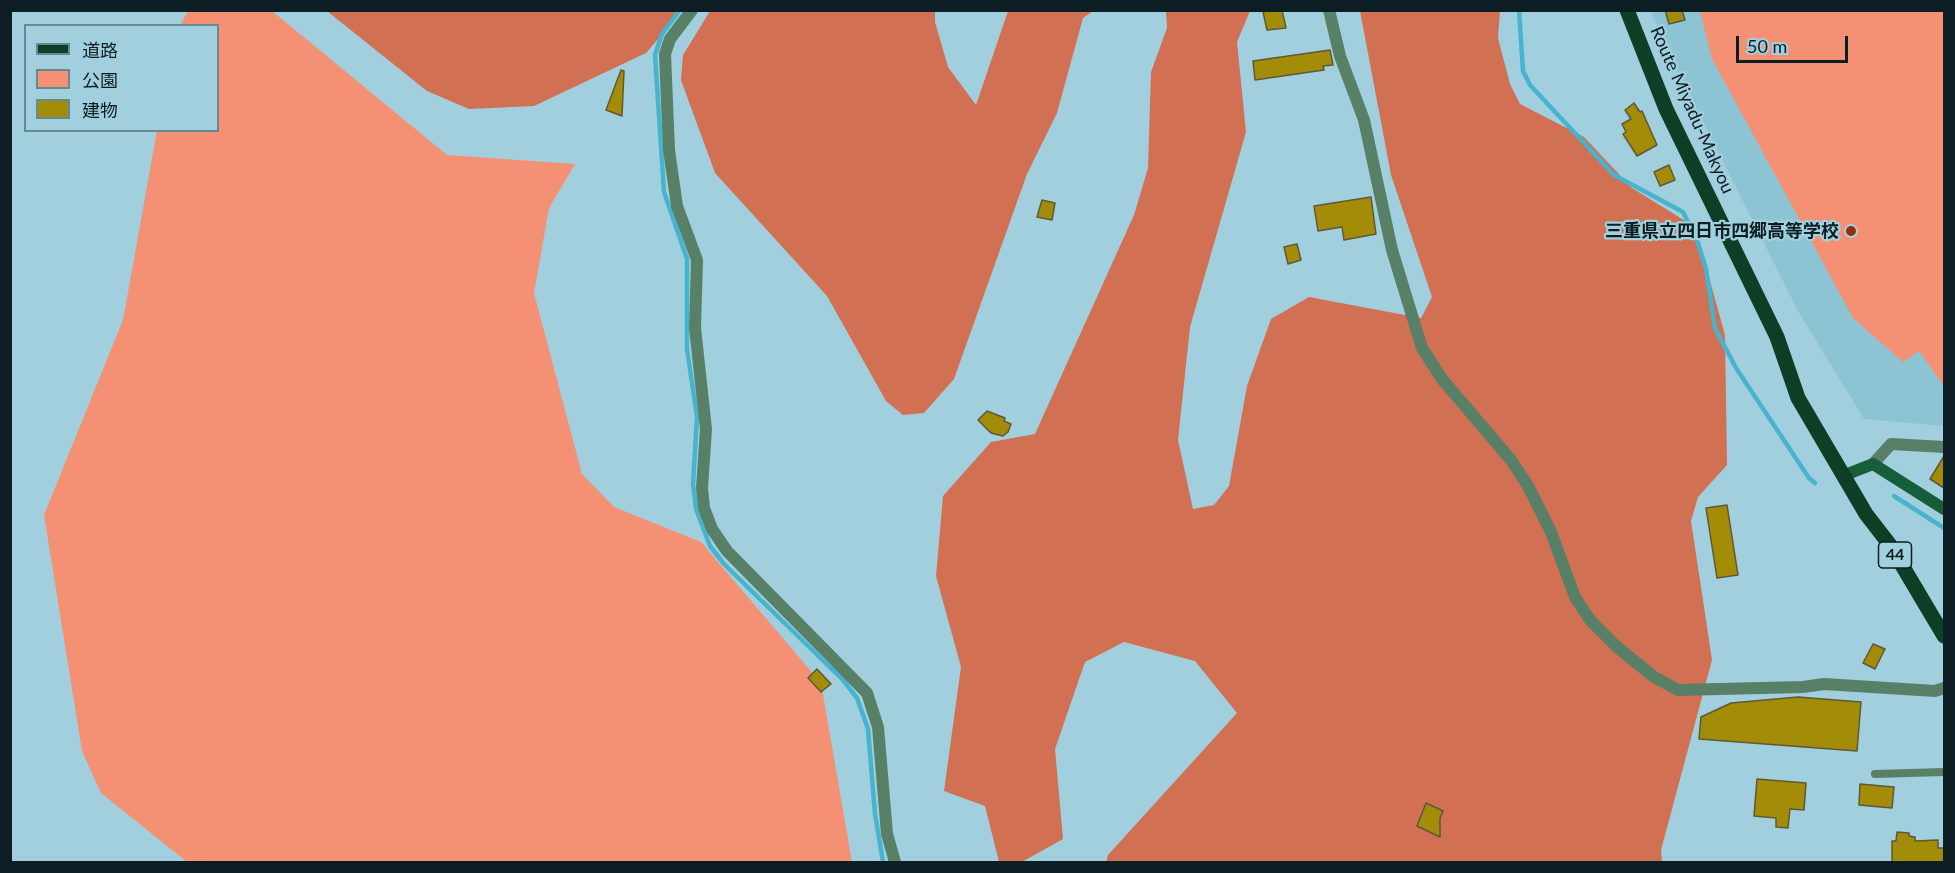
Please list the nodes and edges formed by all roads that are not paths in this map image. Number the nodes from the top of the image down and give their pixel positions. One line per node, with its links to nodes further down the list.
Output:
1 (692, 10): 12 (street)
2 (1329, 10): 9 (street)
3 (1628, 10): 6 (main road, Route Miyadu-Makyou / 44)
4 (1944, 447): 5 (street)
5 (1873, 464): 6 (main road); 7 (main road)
6 (1845, 475): 8 (main road, Route Miyadu-Makyou / 44)
7 (1944, 509)
8 (1944, 636)
9 (1944, 688)
10 (1944, 772): 11 (lane)
11 (1875, 774)
12 (895, 862)

